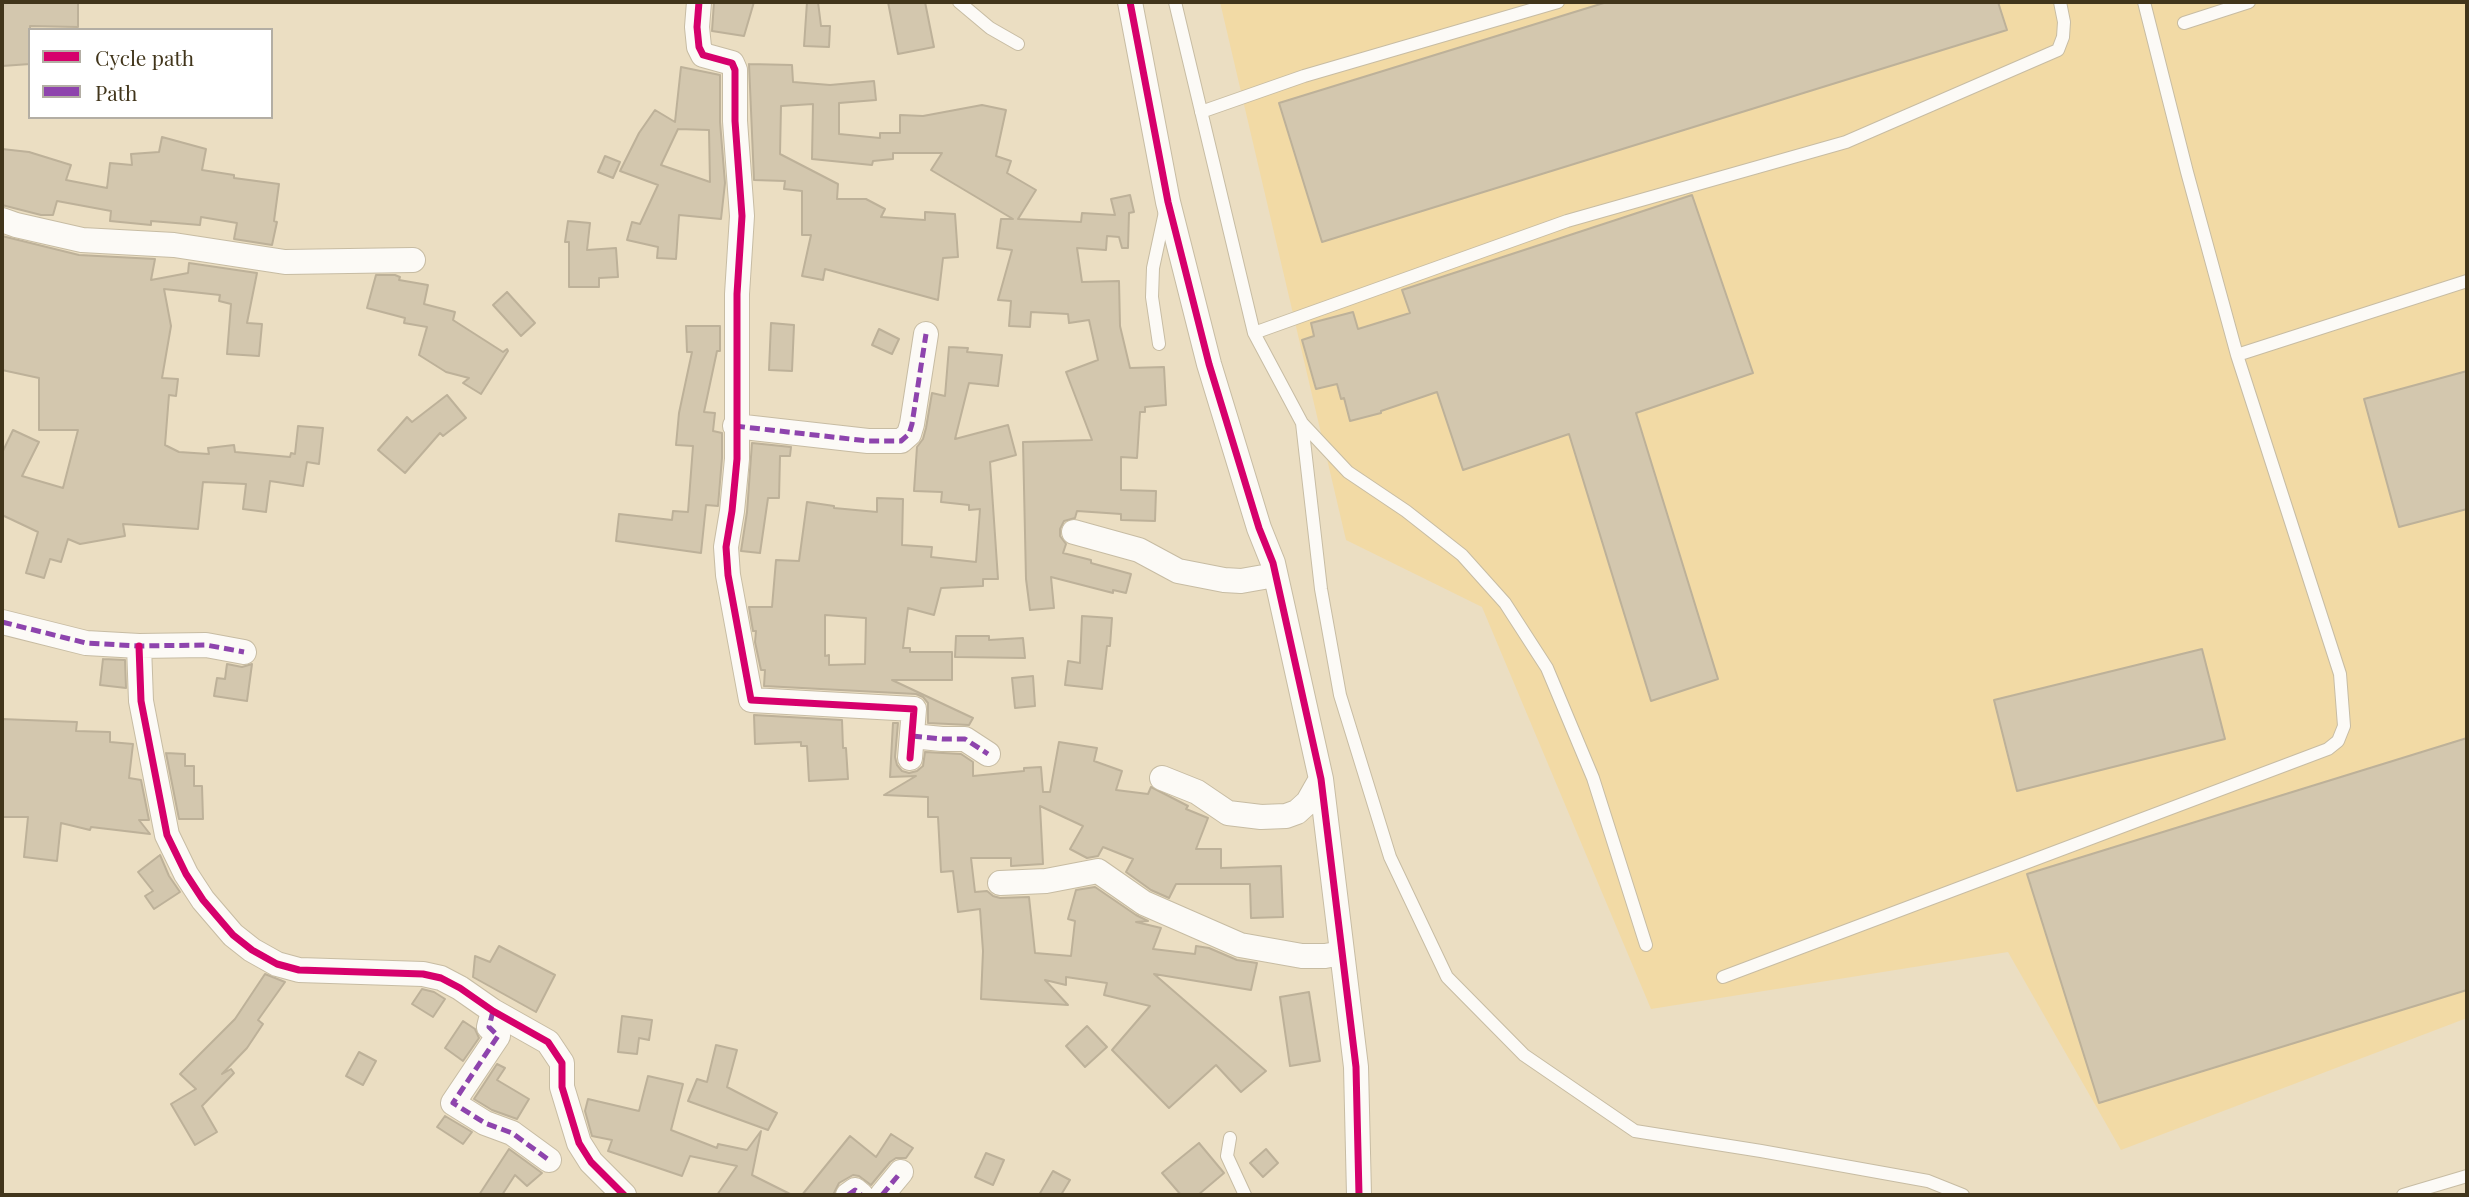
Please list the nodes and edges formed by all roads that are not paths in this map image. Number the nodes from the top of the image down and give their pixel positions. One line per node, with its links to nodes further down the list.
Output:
1 (699, 2): 21 (street)
2 (959, 2): 10 (lane)
3 (1130, 2): 12 (street)
4 (1175, 2): 11 (lane)
5 (1558, 2): 11 (lane)
6 (2060, 2): 16 (lane)
7 (2144, 2): 19 (lane)
8 (2249, 2): 9 (lane)
9 (2184, 23)
10 (1018, 44)
11 (1201, 112): 16 (lane)
12 (1168, 202): 18 (lane); 23 (street)
13 (2, 220): 14 (street)
14 (413, 260)
15 (2467, 281): 19 (lane)
16 (1254, 333): 20 (lane)
17 (926, 334): 21 (street)
18 (1159, 344)
19 (2237, 355): 33 (lane)
20 (1302, 423): 31 (lane); 45 (lane)
21 (735, 426): 27 (street)
22 (1074, 532): 23 (street)
23 (1275, 575): 29 (street)
24 (2, 622): 25 (street)
25 (139, 646): 26 (street); 34 (street)
26 (244, 652)
27 (988, 754)
28 (1162, 778): 29 (street)
29 (1321, 779): 32 (street)
30 (1000, 883): 32 (street)
31 (1646, 944)
32 (1342, 953): 44 (street)
33 (1723, 977)
34 (493, 1011): 36 (street); 39 (street)
35 (1230, 1138): 43 (lane)
36 (549, 1160)
37 (901, 1172): 42 (street)
38 (2467, 1177): 46 (lane)
39 (624, 1195)
40 (848, 1195): 41 (street)
41 (861, 1195)
42 (882, 1195)
43 (1245, 1195)
44 (1359, 1195)
45 (1963, 1195)
46 (2403, 1195)

